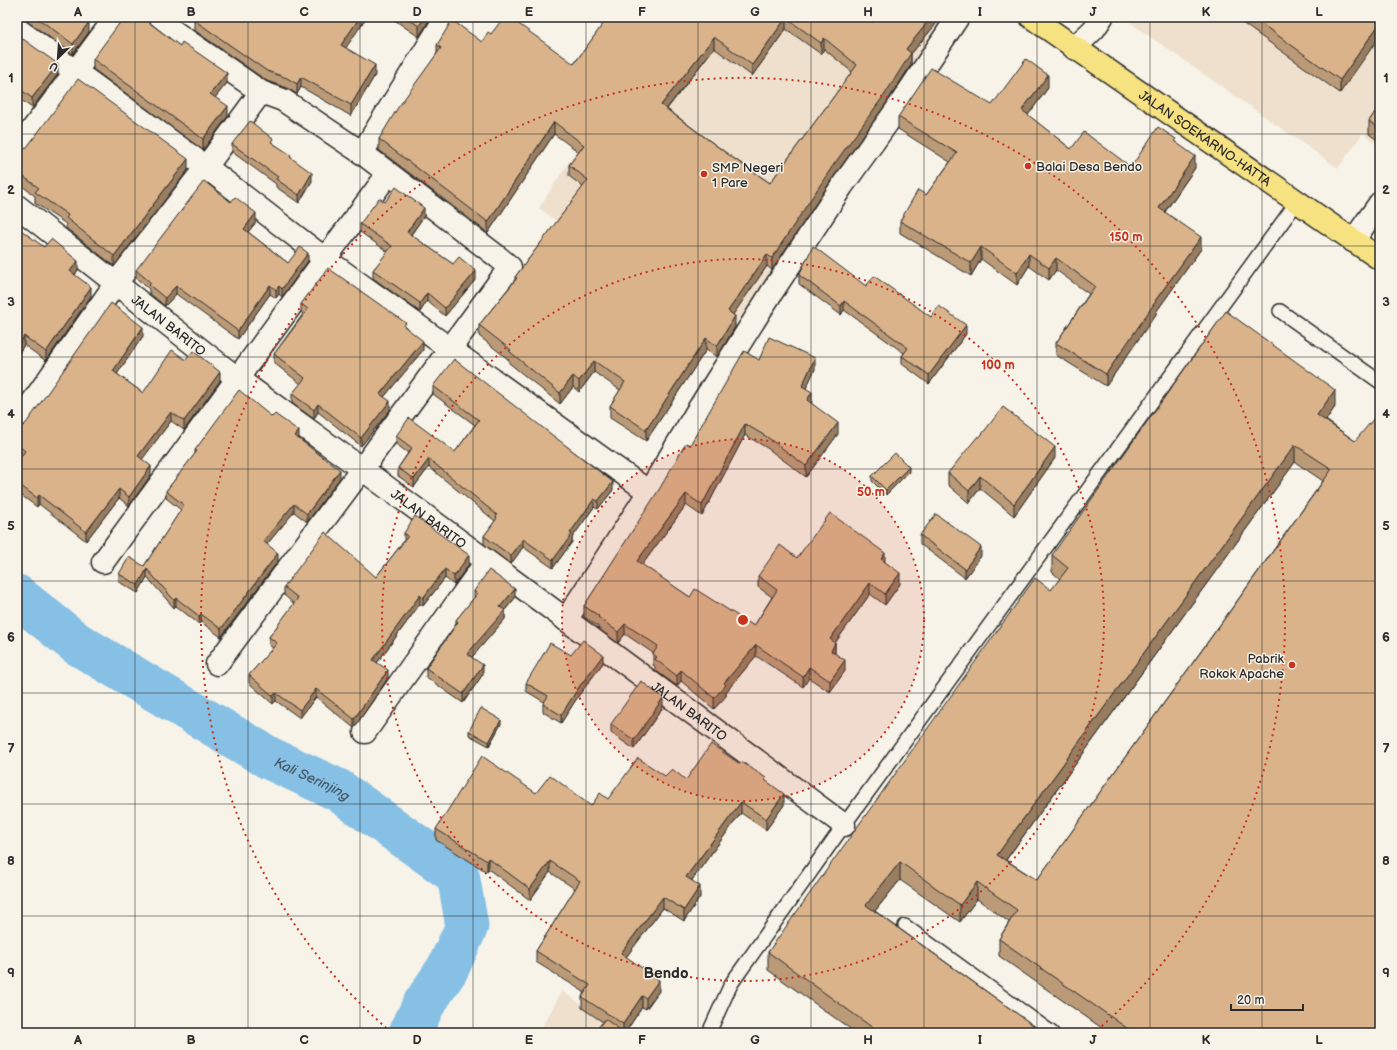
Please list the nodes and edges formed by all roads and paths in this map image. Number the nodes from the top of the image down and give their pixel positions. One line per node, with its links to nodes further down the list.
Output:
1 (116, 17): 9 (street)
2 (446, 17): 12 (street)
3 (958, 17): 28 (street)
4 (1031, 17): 8 (main road, JALAN SOEKARNO-HATTA)
5 (1102, 17): 8 (street)
6 (167, 21): 10 (street)
7 (17, 29): 9 (street)
8 (1074, 48): 15 (main road, JALAN SOEKARNO-HATTA)
9 (75, 71): 11 (street); 13 (street)
10 (261, 92): 12 (street); 13 (street)
11 (17, 150)
12 (362, 153): 14 (street)
13 (206, 167): 19 (street); 21 (street)
14 (388, 174): 19 (street); 23 (street)
15 (1297, 202): 18 (main road, JALAN SOEKARNO-HATTA); 34 (lane)
16 (1380, 203): 18 (street)
17 (17, 206): 21 (street, JALAN BARITO)
18 (1353, 241): 20 (main road, JALAN SOEKARNO-HATTA)
19 (325, 259): 23 (street); 24 (street)
20 (1380, 259)
21 (116, 283): 24 (street, JALAN BARITO); 26 (street)
22 (1280, 311): 25 (lane)
23 (450, 350): 27 (street); 28 (street)
24 (238, 379): 27 (street, JALAN BARITO); 29 (street)
25 (1380, 382)
26 (20, 414)
27 (362, 469): 30 (street, JALAN BARITO); 32 (street)
28 (649, 492): 31 (street)
29 (103, 562)
30 (486, 562): 31 (street, JALAN BARITO); 33 (street)
31 (566, 620): 34 (street, JALAN BARITO)
32 (217, 664)
33 (365, 732)
34 (844, 825): 36 (lane)
35 (905, 926): 37 (lane)
36 (712, 1033)
37 (1052, 1033)

